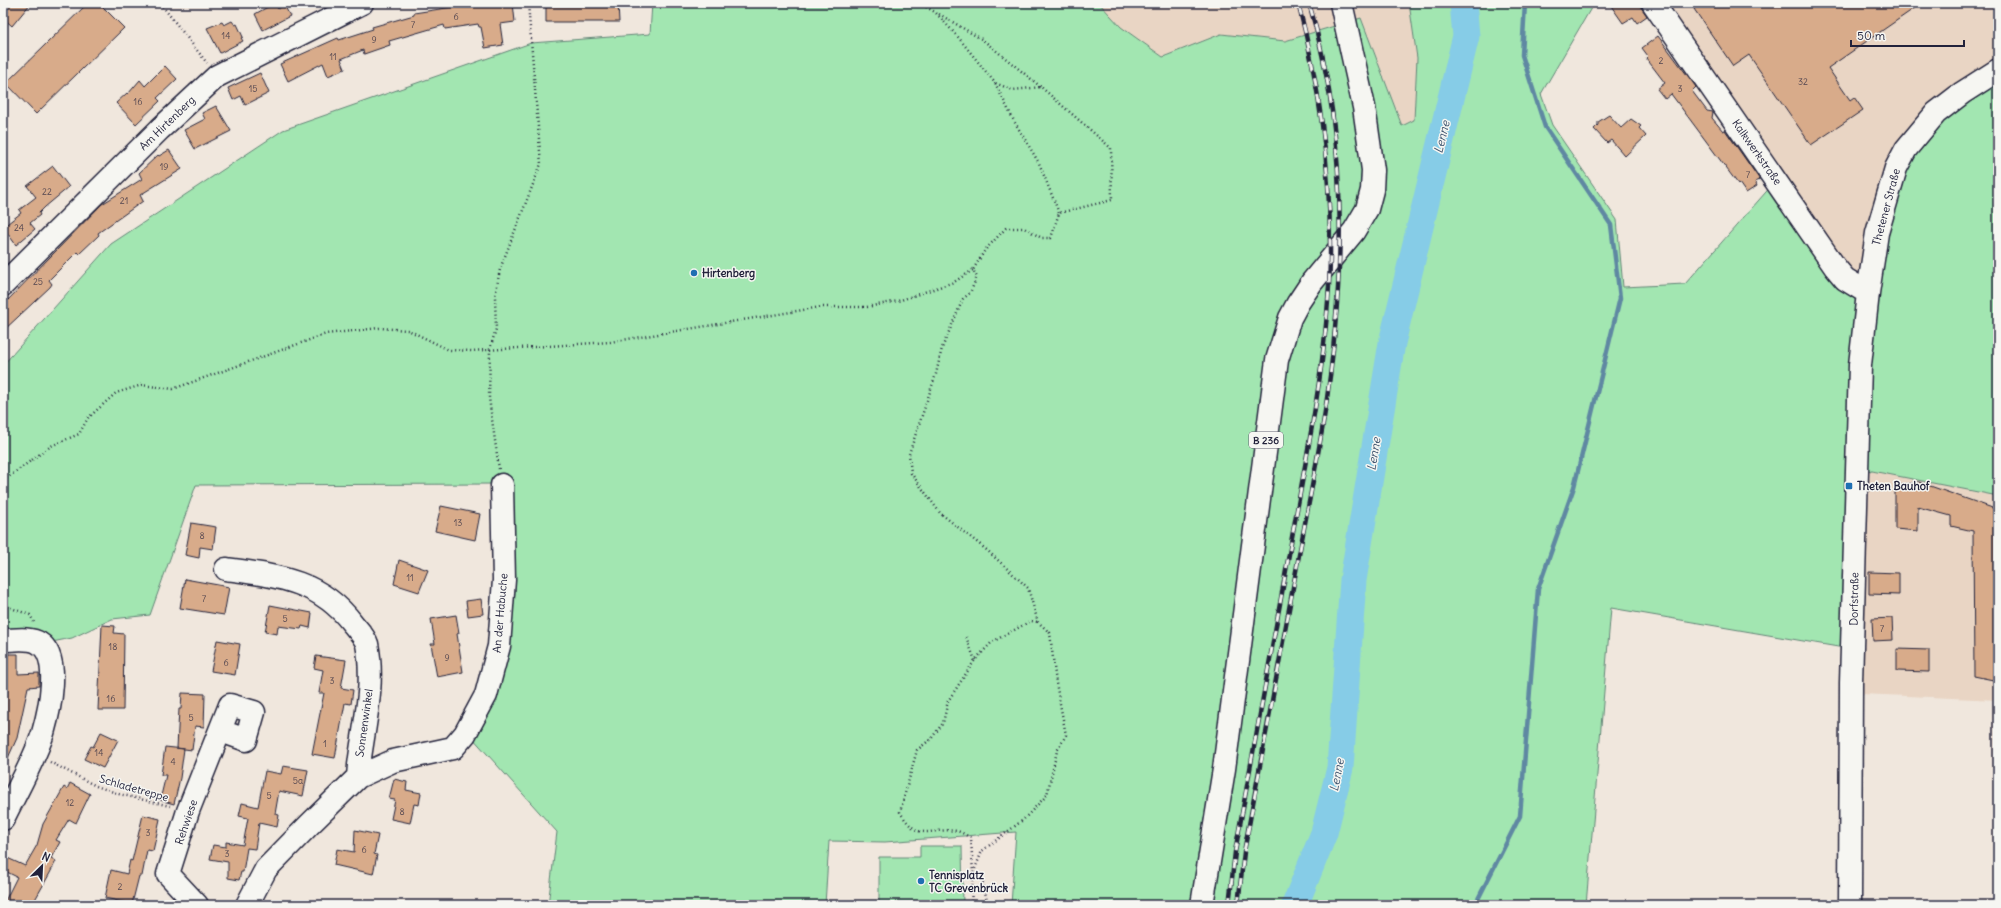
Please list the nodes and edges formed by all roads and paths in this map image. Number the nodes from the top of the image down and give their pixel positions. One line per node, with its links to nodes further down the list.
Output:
1 (160, 3): 9 (path)
2 (362, 3): 9 (street, Am Hirtenberg)
3 (528, 3): 16 (path)
4 (919, 3): 7 (path)
5 (1341, 3): 34 (street, B 236)
6 (1653, 3): 15 (street, Kalkwerkstraße)
7 (935, 12): 10 (path); 11 (path)
8 (1998, 70): 15 (street, Thetener Straße)
9 (217, 76): 14 (street, Am Hirtenberg)
10 (995, 82): 11 (path); 12 (path)
11 (1041, 87): 12 (path)
12 (1059, 213): 13 (path)
13 (973, 270): 16 (path); 20 (path)
14 (3, 285)
15 (1868, 293): 35 (street, Dorfstraße)
16 (490, 349): 17 (path); 18 (path)
17 (3, 481)
18 (502, 485): 26 (street, An der Habuche)
19 (226, 569): 26 (street, Sonnenwinkel)
20 (1038, 622): 23 (path); 29 (path)
21 (966, 638): 23 (path)
22 (3, 640): 28 (street)
23 (975, 660): 29 (path)
24 (221, 731): 27 (street, Rehwiese)
25 (56, 765): 27 (path, Schladetreppe)
26 (358, 777): 31 (street, An der Habuche)
27 (188, 811): 30 (street, Rehwiese)
28 (3, 819)
29 (973, 874): 32 (path); 33 (path)
30 (197, 905)
31 (247, 905)
32 (971, 905)
33 (988, 905)
34 (1202, 905)
35 (1850, 905)

